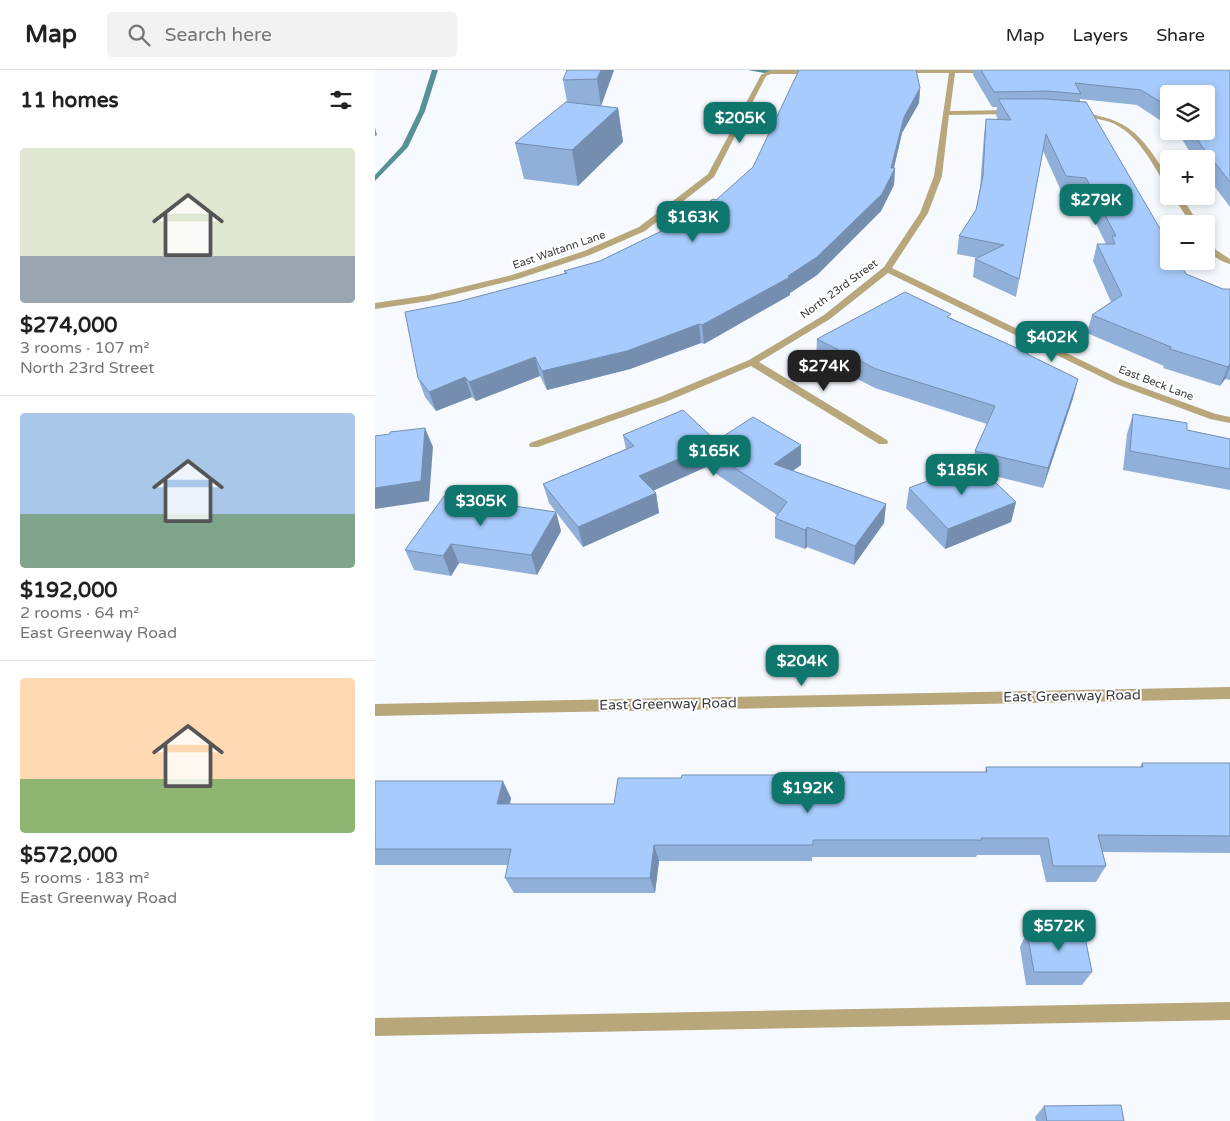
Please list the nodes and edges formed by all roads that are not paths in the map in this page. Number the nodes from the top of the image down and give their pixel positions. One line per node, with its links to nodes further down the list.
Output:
1 (893, 71): 2 (street)
2 (952, 71): 3 (street); 6 (street, North 23rd Street)
3 (1001, 71)
4 (824, 72): 12 (street, East Waltann Lane)
5 (1025, 112): 6 (street)
6 (947, 113): 11 (street, North 23rd Street)
7 (1071, 113): 8 (street)
8 (1160, 170)
9 (1215, 253): 10 (street)
10 (1230, 262)
11 (887, 269): 13 (street, North 23rd Street); 14 (street, East Beck Lane)
12 (375, 306)
13 (751, 362): 15 (street); 16 (street, North 23rd Street)
14 (1230, 420)
15 (883, 442)
16 (534, 445)
17 (1230, 693): 18 (street, East Greenway Road)
18 (375, 710)
19 (1230, 1011): 20 (street)
20 (375, 1027)

